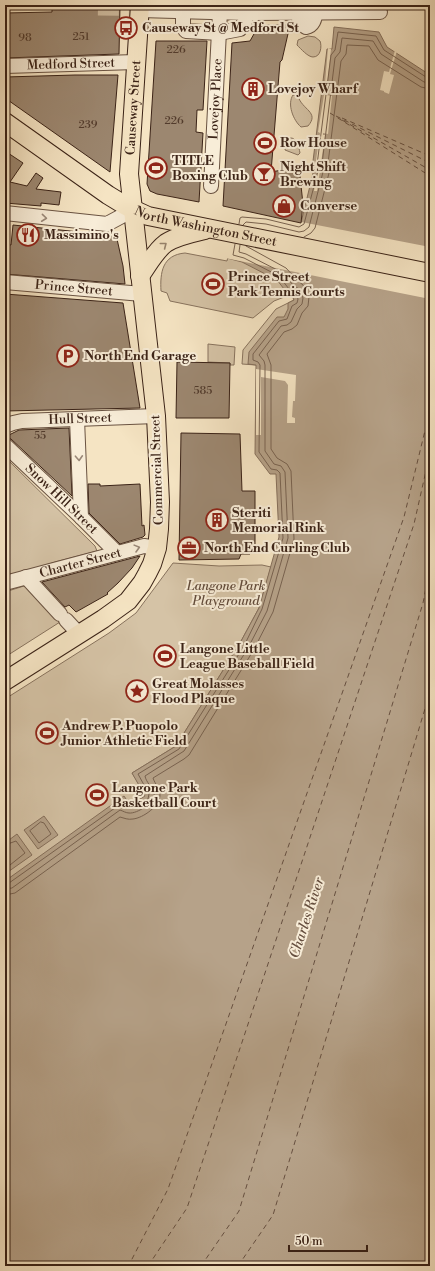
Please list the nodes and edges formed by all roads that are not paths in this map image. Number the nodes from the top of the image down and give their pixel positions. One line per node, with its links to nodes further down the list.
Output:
1 (140, 8): 2 (street); 7 (main road, Causeway Street)
2 (183, 11): 3 (street); 6 (street)
3 (220, 12): 5 (street); 6 (street, Lovejoy Place)
4 (380, 12): 5 (street)
5 (246, 13): 6 (street)
6 (219, 33): 10 (street, Lovejoy Place)
7 (136, 62): 8 (street, Medford Street); 11 (main road, Causeway Street)
8 (5, 66)
9 (5, 122): 11 (main road, North Washington Street)
10 (211, 186)
11 (133, 210): 12 (street, one-way to 11); 13 (main road, North Washington Street); 15 (main road, Commercial Street)
12 (5, 213)
13 (213, 229): 14 (main road, North Washington Street); 15 (main road, one-way to 13)
14 (430, 273)
15 (140, 276): 17 (main road, Commercial Street)
16 (5, 282): 17 (street, Prince Street)
17 (142, 294): 18 (main road, Commercial Street)
18 (156, 416): 19 (street, Hull Street); 23 (main road, Commercial Street)
19 (77, 419): 20 (street, Hull Street); 22 (street, one-way to 22)
20 (5, 426)
21 (5, 445): 22 (street, Snow Hill Street)
22 (81, 517): 24 (street, Snow Hill Street)
23 (157, 548): 24 (street, Charter Street, one-way to 23); 27 (main road, Commercial Street)
24 (117, 553): 25 (street, Charter Street)
25 (26, 577): 26 (street, Charter Street); 27 (street)
26 (5, 584)
27 (79, 634): 28 (main road, Commercial Street)
28 (5, 681)

